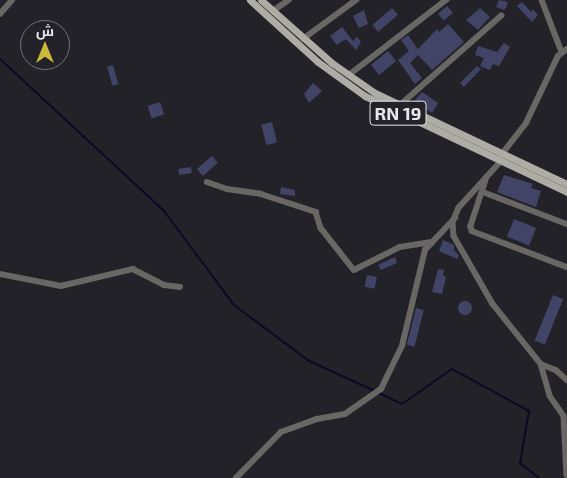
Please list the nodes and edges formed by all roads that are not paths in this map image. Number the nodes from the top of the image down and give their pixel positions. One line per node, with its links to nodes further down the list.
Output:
1 (12, 0): 9 (street)
2 (250, 0): 12 (main road, RN 19)
3 (261, 0): 8 (main road, RN 19)
4 (288, 0): 8 (street)
5 (356, 0): 11 (street)
6 (446, 0): 15 (street)
7 (542, 0): 13 (street)
8 (273, 11): 11 (main road, RN 19)
9 (0, 14)
10 (501, 16): 16 (street)
11 (305, 40): 12 (main road); 14 (main road); 15 (main road, RN 19)
12 (296, 44): 14 (main road, RN 19)
13 (565, 50): 17 (street)
14 (305, 51): 19 (main road, RN 19)
15 (349, 75): 16 (main road, RN 19)
16 (400, 105): 17 (main road, RN 19)
17 (500, 153): 18 (main road, RN 19); 19 (main road)
18 (509, 157): 19 (main road); 22 (main road, RN 19)
19 (500, 163): 20 (street); 24 (main road, RN 19)
20 (488, 175): 23 (street); 25 (street)
21 (207, 182): 27 (street)
22 (567, 184)
23 (483, 192): 26 (street); 28 (street)
24 (567, 192)
25 (455, 218): 27 (street); 31 (street)
26 (567, 224)
27 (430, 242): 36 (street)
28 (567, 267)
29 (0, 274): 30 (street)
30 (180, 287)
31 (541, 364): 32 (street); 34 (street)
32 (567, 380)
33 (567, 408): 34 (street)
34 (564, 416): 35 (street)
35 (567, 475)
36 (236, 478)

